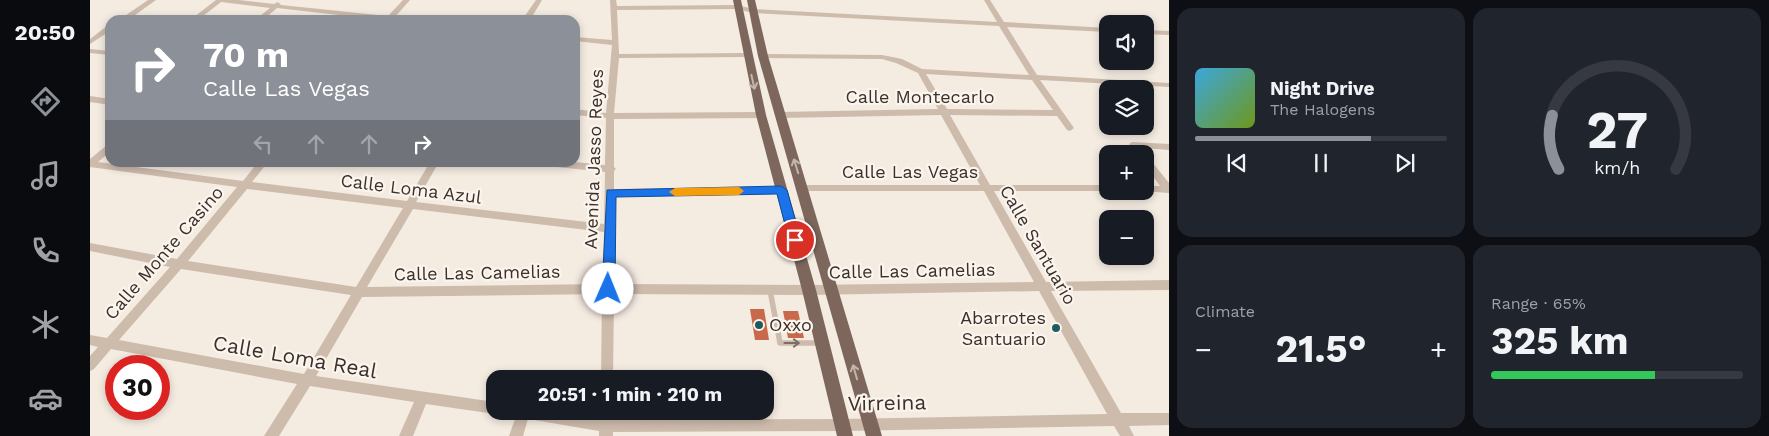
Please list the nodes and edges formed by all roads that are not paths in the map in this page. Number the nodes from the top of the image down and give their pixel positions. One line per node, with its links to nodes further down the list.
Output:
1 (153, 0): 11 (street)
2 (220, 0): 9 (street); 12 (street)
3 (283, 0): 9 (street)
4 (407, 0): 15 (street)
5 (539, 0): 16 (street)
6 (987, 0): 17 (street)
7 (737, 3): 8 (street); 10 (street); 27 (main road)
8 (613, 4): 24 (street, Avenida Jasso Reyes)
9 (276, 6): 13 (street); 14 (street)
10 (752, 6): 17 (street); 29 (main road)
11 (130, 15)
12 (200, 15)
13 (265, 15)
14 (355, 15)
15 (394, 15)
16 (529, 15)
17 (1002, 25): 18 (street); 31 (street)
18 (1099, 30)
19 (105, 32): 23 (street)
20 (1154, 32): 21 (street)
21 (1169, 33)
22 (580, 39): 24 (street)
23 (90, 42)
24 (616, 43): 28 (street, Avenida Jasso Reyes)
25 (90, 51): 26 (street)
26 (105, 52)
27 (747, 55): 28 (street); 38 (main road, one-way to 38)
28 (616, 56): 40 (street, Avenida Jasso Reyes)
29 (763, 56): 30 (street); 39 (main road)
30 (921, 70): 31 (street); 35 (street, Calle Santuario)
31 (1034, 77): 32 (street); 37 (street)
32 (1169, 84)
33 (90, 99): 34 (street)
34 (105, 101)
35 (943, 112): 37 (street, Calle Montecarlo); 39 (street, Calle Montecarlo); 55 (street, Calle Santuario)
36 (580, 113): 40 (street)
37 (1059, 113): 41 (street)
38 (761, 115): 40 (street); 59 (main road)
39 (780, 115): 54 (main road, one-way to 39)
40 (610, 116): 51 (street, Avenida Jasso Reyes)
41 (1070, 128)
42 (1154, 146): 43 (street)
43 (1169, 147)
44 (105, 151): 45 (street)
45 (90, 164): 46 (street, Calle Loma Azul)
46 (105, 166)
47 (580, 166): 51 (street)
48 (111, 167): 53 (street, Calle Loma Azul)
49 (260, 167): 53 (street, Calle Monte Casino)
50 (431, 167): 61 (street)
51 (611, 169): 60 (street, Avenida Jasso Reyes)
52 (1154, 171): 58 (street)
53 (245, 186): 61 (street, Calle Loma Azul); 64 (street, Calle Monte Casino)
54 (803, 188): 55 (street, Calle Las Vegas); 70 (main road)
55 (986, 188): 56 (street, Calle Las Vegas); 66 (street, Calle Santuario)
56 (1099, 188)
57 (1154, 188): 58 (street)
58 (1169, 189)
59 (781, 190): 60 (street); 69 (main road)
60 (610, 193): 62 (street, Avenida Jasso Reyes)
61 (409, 205): 62 (street, Calle Loma Azul); 71 (street)
62 (610, 229): 67 (street, Avenida Jasso Reyes)
63 (90, 248): 64 (street, Calle Las Camelias)
64 (179, 264): 71 (street, Calle Las Camelias); 74 (street, Calle Monte Casino)
65 (1169, 284): 66 (street, Calle Las Camelias)
66 (1042, 286): 70 (street, Calle Las Camelias); 83 (street, Calle Santuario)
67 (608, 289): 68 (street, Calle Las Camelias); 71 (street, Calle Las Camelias); 76 (street, Avenida Jasso Reyes)
68 (770, 290): 69 (street, Calle Las Camelias); 73 (lane, one-way to 73)
69 (809, 290): 70 (street, Calle Las Camelias); 73 (main road)
70 (832, 290): 84 (main road, one-way to 70)
71 (359, 292): 77 (street)
72 (90, 340): 74 (street, Calle Loma Real)
73 (822, 343): 85 (main road)
74 (109, 344): 75 (street, Calle Monte Casino); 77 (street, Calle Loma Real)
75 (90, 365)
76 (607, 370)
77 (307, 380): 78 (street, Calle Loma Real); 87 (street)
78 (422, 398): 79 (street, Calle Loma Real); 88 (street)
79 (486, 407)
80 (1169, 419): 83 (street, Virreina)
81 (521, 420): 89 (street)
82 (559, 420): 86 (street)
83 (1117, 420): 84 (street, Virreina); 91 (street, Calle Santuario)
84 (870, 423): 85 (street, Virreina); 90 (main road)
85 (843, 430): 86 (street, Virreina)
86 (606, 431)
87 (272, 436)
88 (406, 436)
89 (516, 436)
90 (874, 436)
91 (1126, 436)

